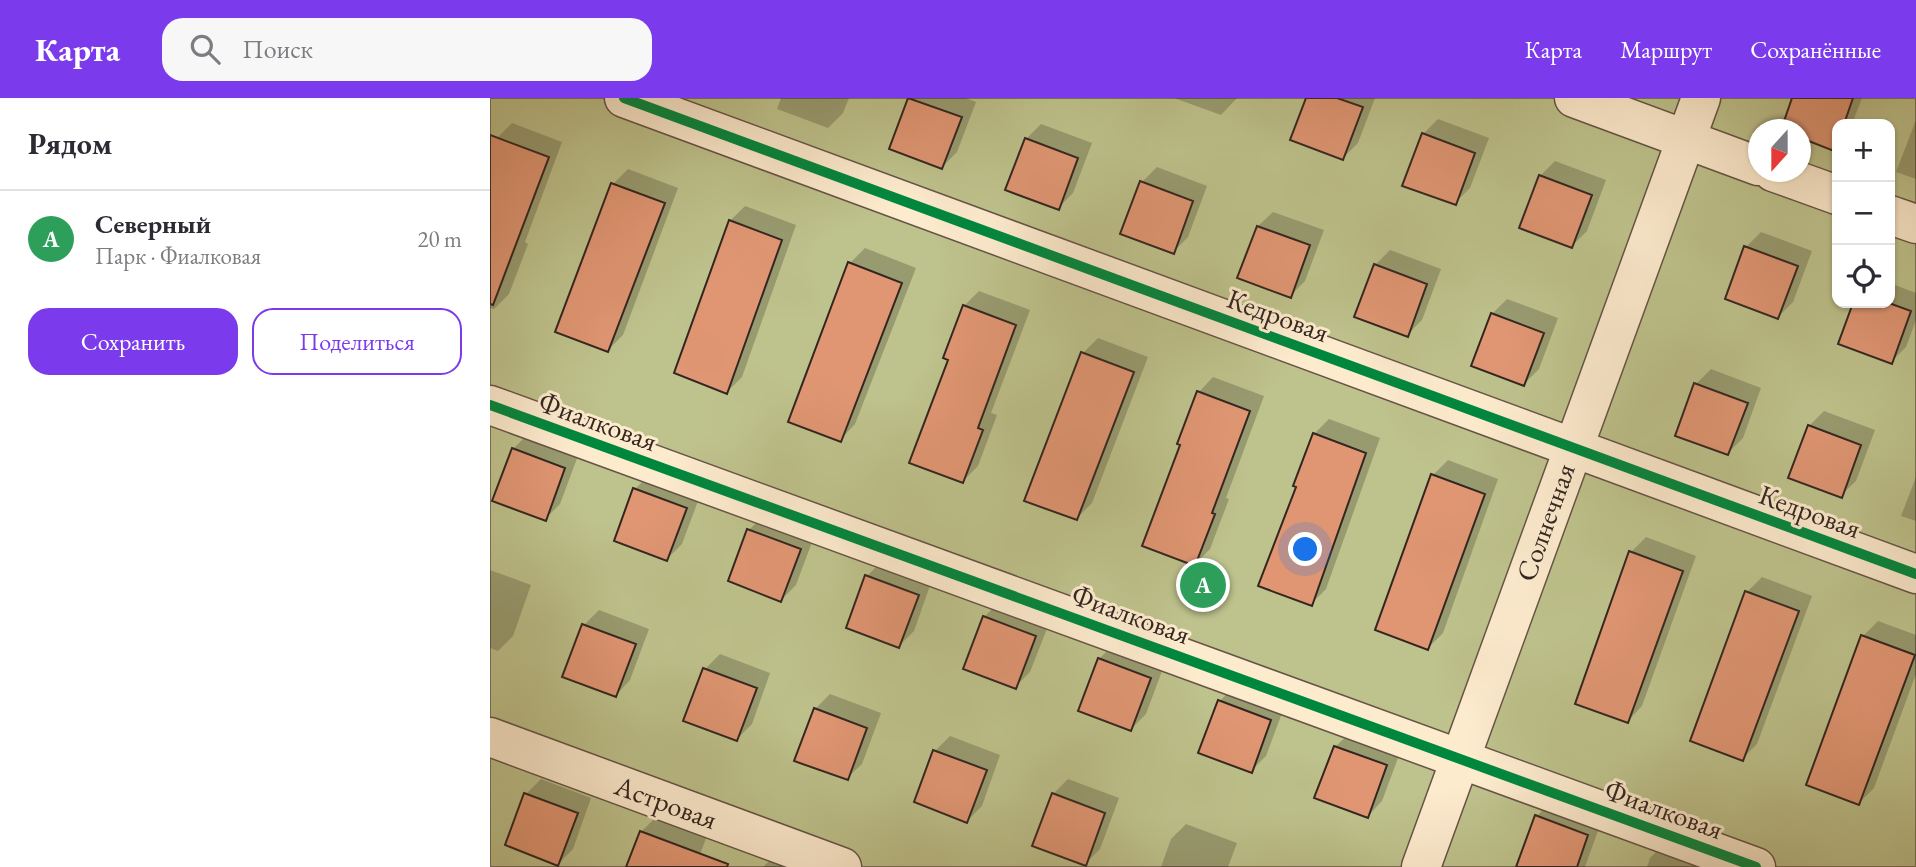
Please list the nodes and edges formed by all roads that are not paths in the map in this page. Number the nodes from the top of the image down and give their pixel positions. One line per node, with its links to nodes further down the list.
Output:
1 (624, 98): 11 (street, Кедровая)
2 (1574, 98): 4 (street)
3 (1701, 98): 4 (street, Солнечная)
4 (1687, 139): 5 (street); 11 (street, Солнечная)
5 (1748, 162)
6 (1801, 182): 7 (street)
7 (1832, 193)
8 (1895, 217): 9 (street)
9 (1916, 224)
10 (490, 405): 14 (street, Фиалковая)
11 (1572, 448): 12 (street, Кедровая); 14 (street, Солнечная)
12 (1916, 574)
13 (490, 737): 15 (street, Астровая)
14 (1460, 758): 16 (street, Солнечная); 17 (street, Фиалковая)
15 (842, 867)
16 (1421, 867)
17 (1756, 867)

